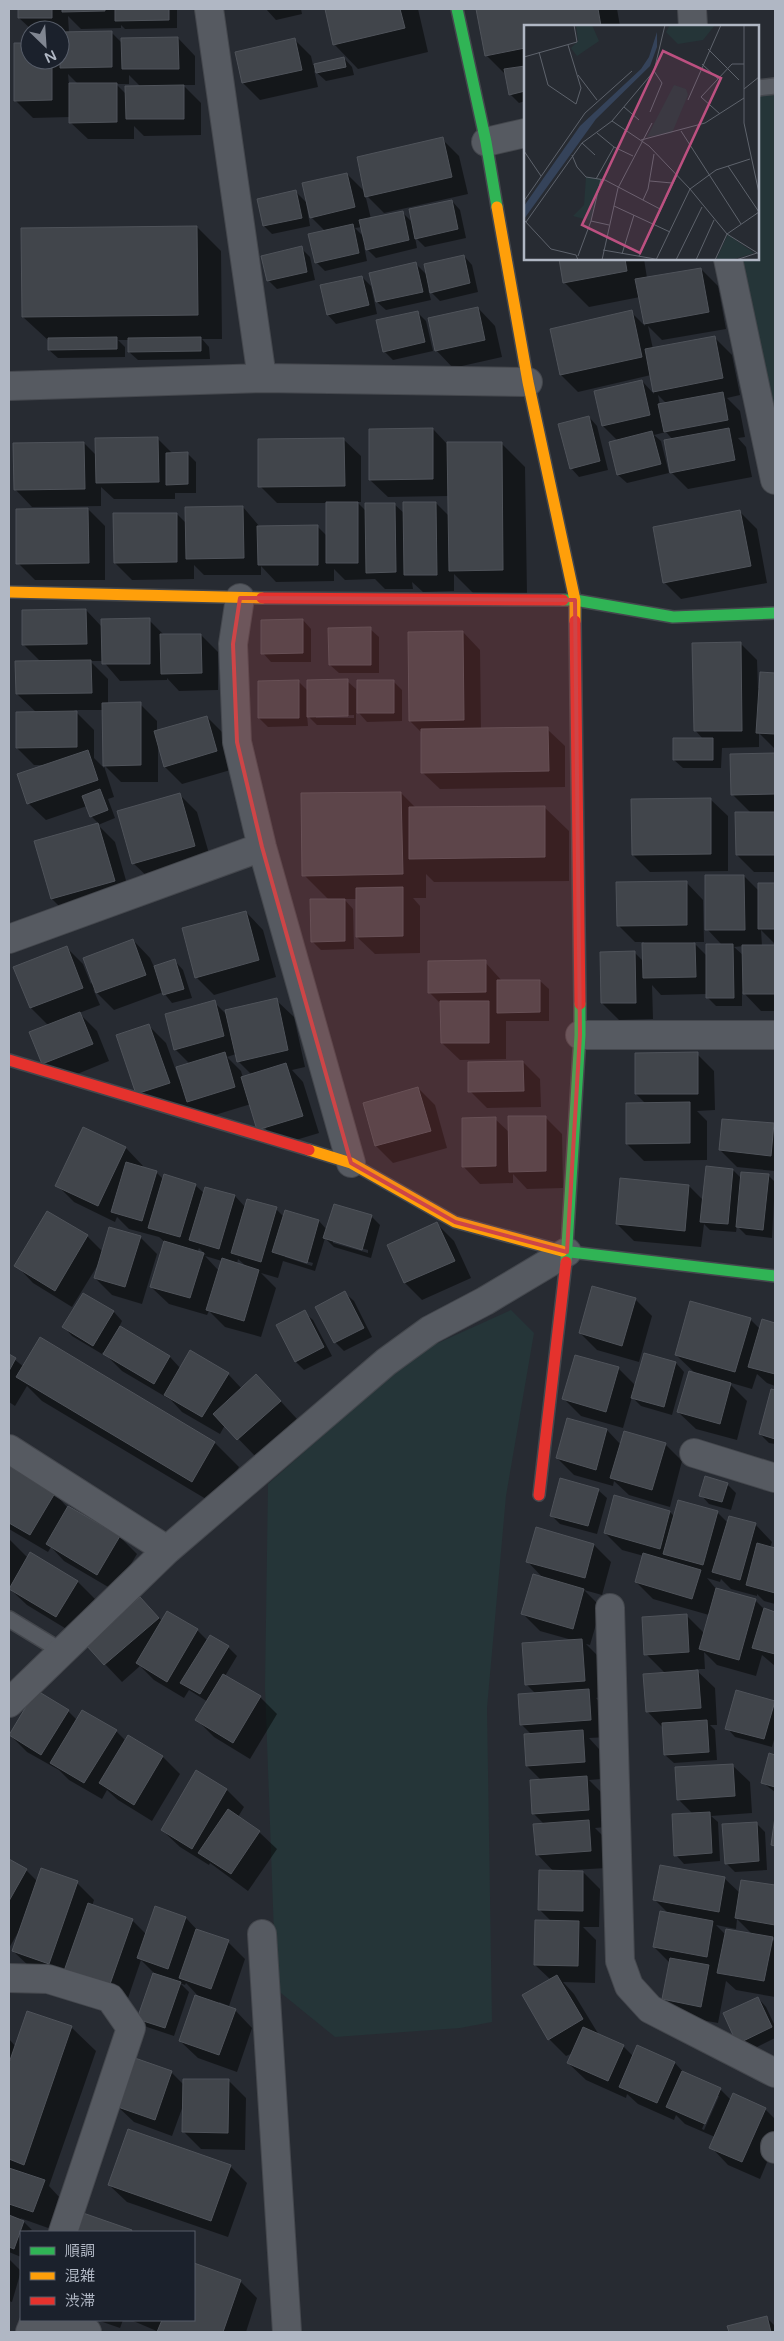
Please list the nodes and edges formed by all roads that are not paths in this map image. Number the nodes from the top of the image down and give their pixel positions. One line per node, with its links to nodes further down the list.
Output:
1 (210, 9): 10 (street)
2 (457, 9): 8 (street)
3 (692, 9): 4 (street)
4 (693, 25)
5 (775, 86): 6 (lane)
6 (759, 88)
7 (524, 133): 8 (street)
8 (486, 142): 11 (street)
9 (728, 260): 13 (street)
10 (262, 378): 11 (street); 12 (street)
11 (528, 382): 16 (street)
12 (9, 386)
13 (775, 480)
14 (9, 592): 15 (street)
15 (240, 598): 16 (street); 18 (street)
16 (575, 600): 17 (street); 20 (street)
17 (775, 613)
18 (262, 847): 19 (street); 23 (street)
19 (9, 939)
20 (580, 1035): 21 (street); 24 (street)
21 (775, 1035)
22 (9, 1060): 23 (street)
23 (351, 1163): 24 (street)
24 (567, 1252): 25 (street); 29 (street); 30 (street)
25 (775, 1276)
26 (9, 1449): 30 (street)
27 (694, 1453): 28 (street)
28 (775, 1478)
29 (539, 1495)
30 (167, 1550): 33 (street)
31 (610, 1608): 37 (street)
32 (9, 1619): 33 (lane)
33 (63, 1652): 34 (street)
34 (9, 1703)
35 (262, 1934): 41 (street)
36 (9, 1978): 38 (street)
37 (775, 2073)
38 (63, 2231)
39 (56, 2321): 40 (street)
40 (87, 2332)
41 (287, 2332)

